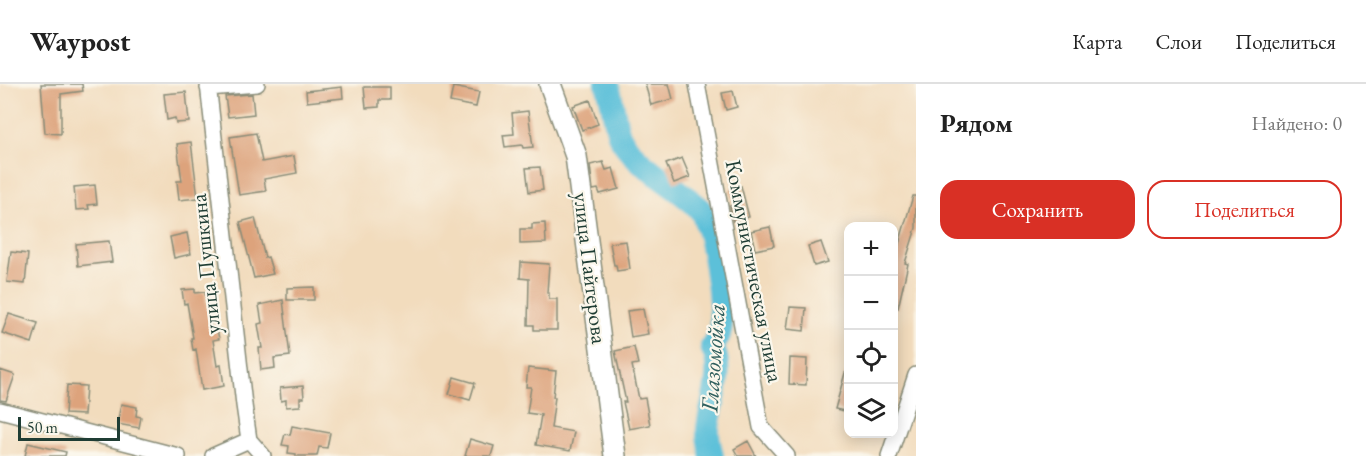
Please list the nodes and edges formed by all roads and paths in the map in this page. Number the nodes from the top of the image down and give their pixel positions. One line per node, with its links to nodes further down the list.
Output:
1 (257, 84): 4 (street)
2 (550, 84): 11 (main road, улица Пайтерова)
3 (697, 84): 12 (street, Коммунистическая улица)
4 (208, 86): 7 (street, улица Пушкина)
5 (916, 375): 13 (street)
6 (0, 410): 8 (street)
7 (249, 440): 9 (street); 10 (street)
8 (178, 456)
9 (213, 456)
10 (263, 456)
11 (615, 456)
12 (787, 456)
13 (889, 456)

